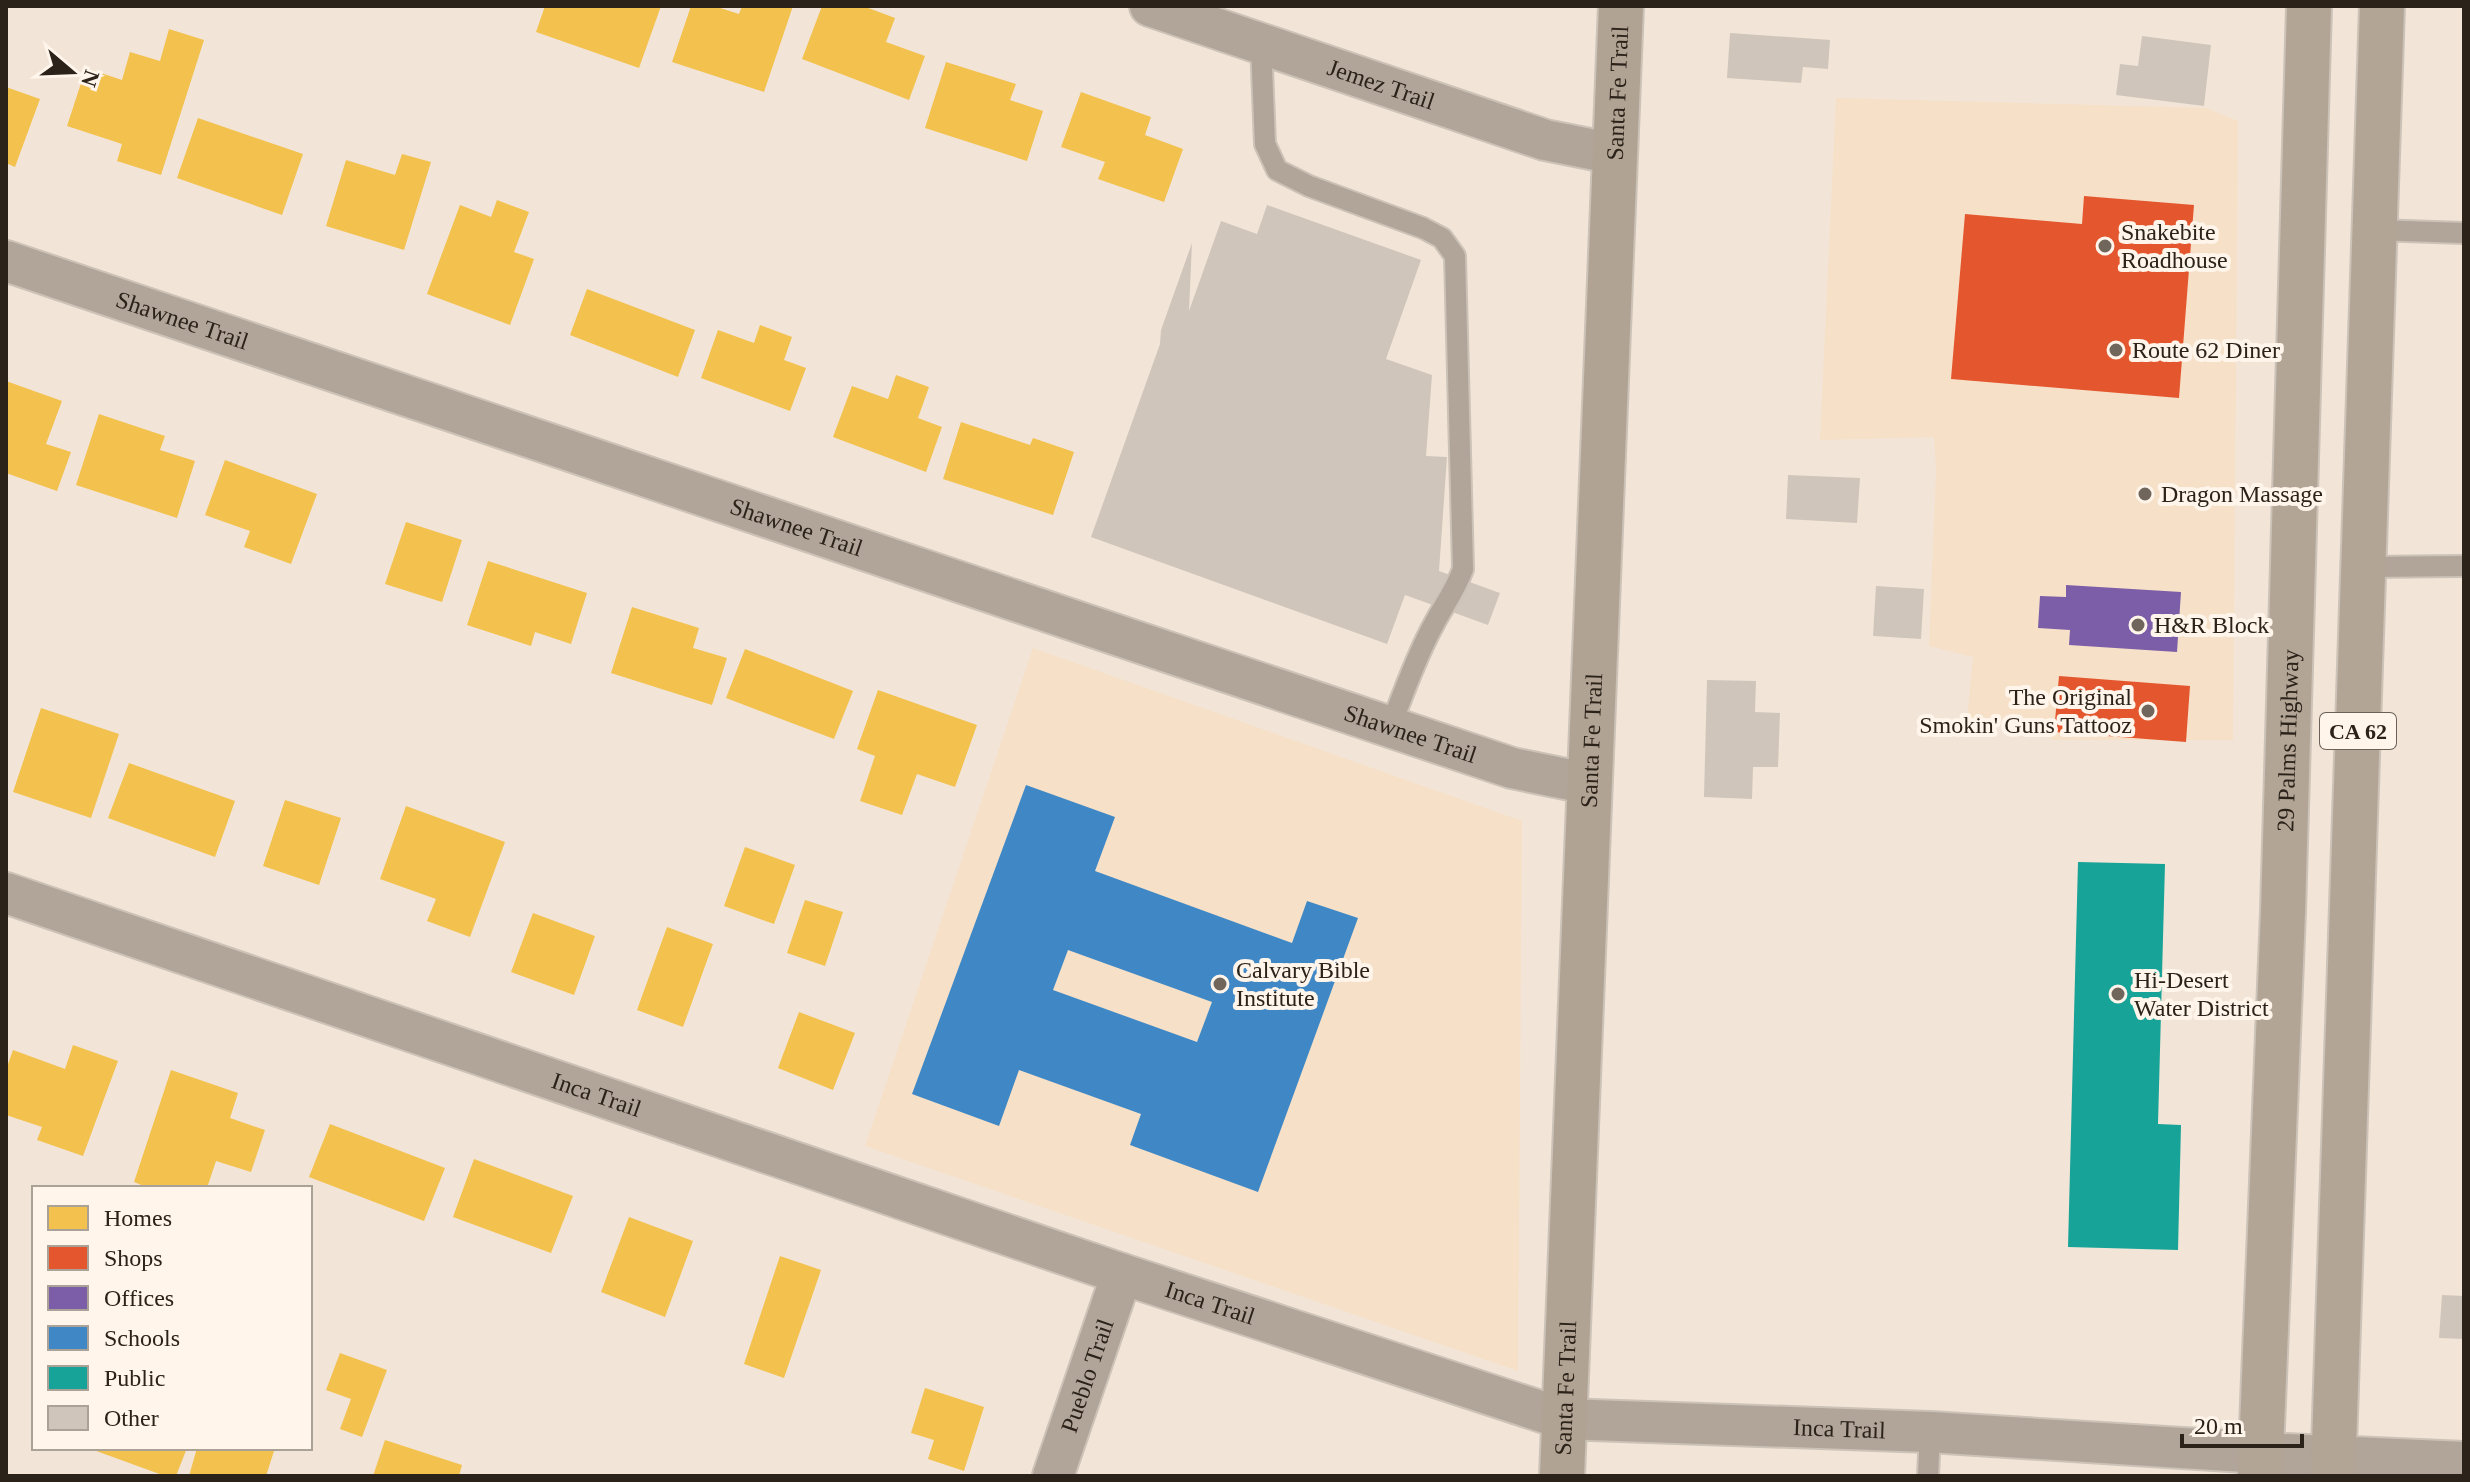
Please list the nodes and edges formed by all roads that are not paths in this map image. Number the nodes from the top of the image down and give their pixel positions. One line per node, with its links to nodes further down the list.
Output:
1 (1150, 6): 5 (street, Jemez Trail)
2 (1621, 6): 6 (street, Santa Fe Trail)
3 (2309, 6): 19 (main road, 29 Palms Highway / CA 62)
4 (2382, 6): 7 (main road, CA 62)
5 (1261, 44): 6 (street, Jemez Trail); 12 (lane)
6 (1615, 154): 13 (street, Santa Fe Trail)
7 (2375, 230): 8 (lane); 11 (main road, CA 62)
8 (2464, 233)
9 (6, 261): 12 (street, Shawnee Trail)
10 (2464, 566): 11 (lane)
11 (2364, 567): 20 (main road, CA 62)
12 (1390, 727): 13 (street, Shawnee Trail)
13 (1590, 784): 16 (street, Santa Fe Trail)
14 (6, 893): 15 (street, Inca Trail)
15 (1122, 1274): 16 (street, Inca Trail); 21 (street, Pueblo Trail)
16 (1564, 1419): 17 (street, Inca Trail); 22 (street, Santa Fe Trail)
17 (1930, 1432): 19 (street, Inca Trail); 23 (lane)
18 (2464, 1462): 20 (street, Inca Trail)
19 (2260, 1465): 20 (street, Inca Trail)
20 (2334, 1466)
21 (1053, 1476)
22 (1562, 1476)
23 (1928, 1476)

